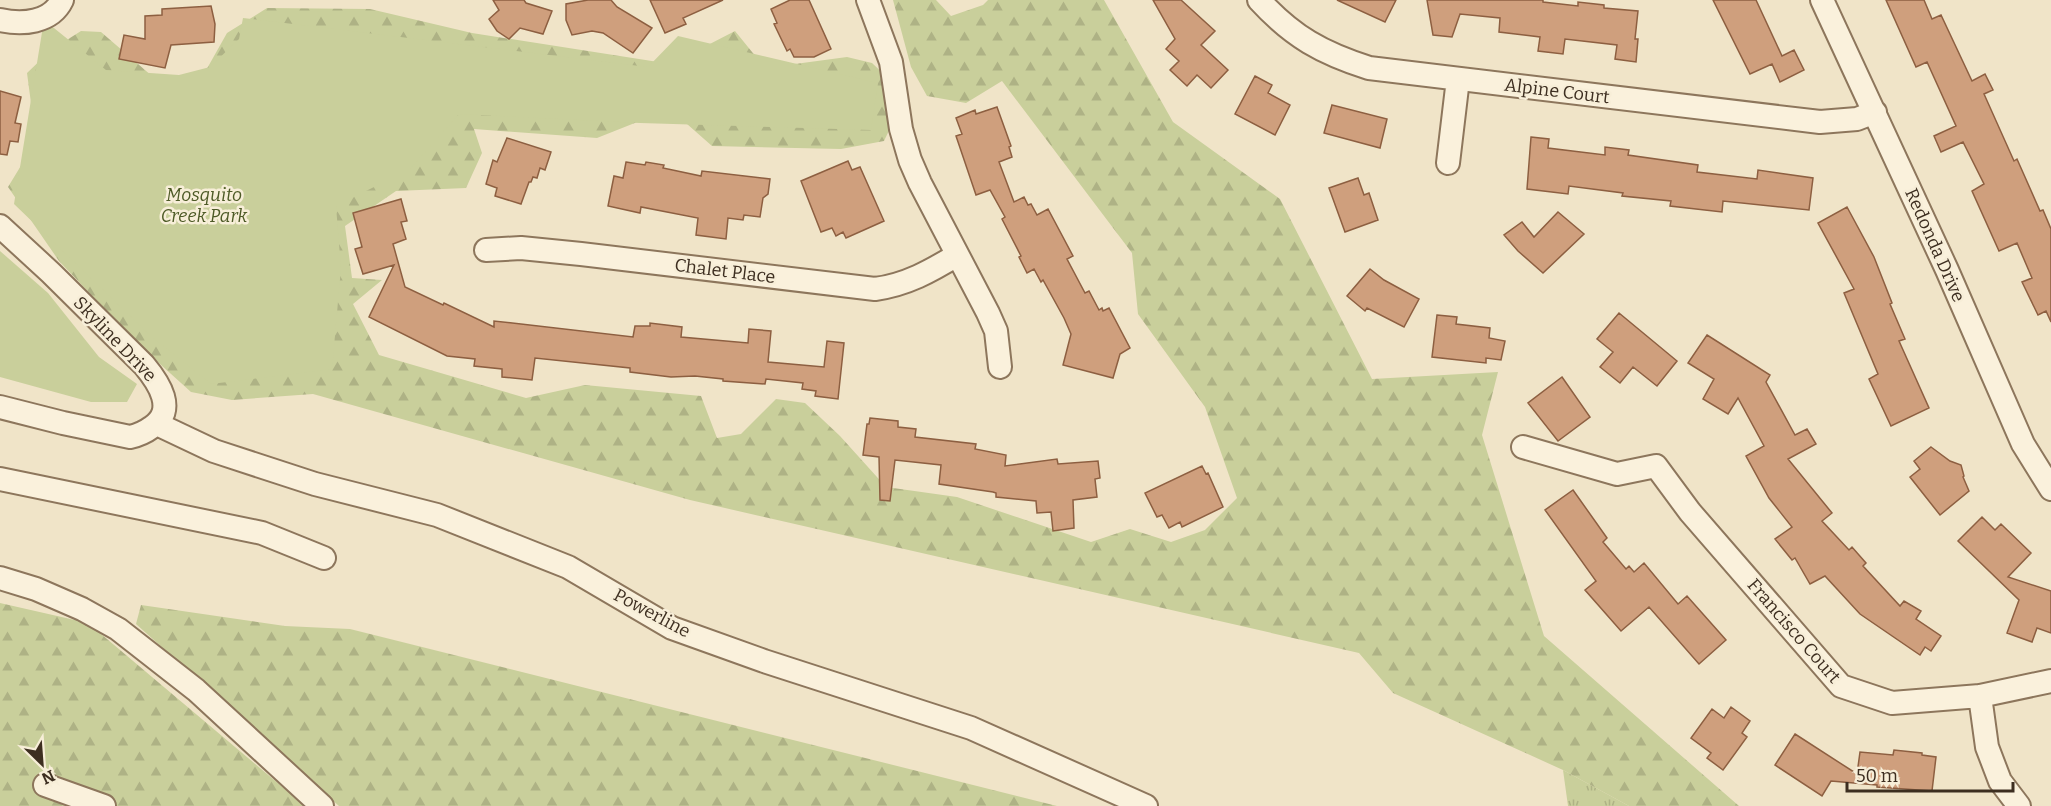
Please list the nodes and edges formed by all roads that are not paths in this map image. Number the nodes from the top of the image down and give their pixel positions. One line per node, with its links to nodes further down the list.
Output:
1 (62, 0): 5 (street)
2 (868, 0): 11 (street)
3 (1259, 0): 6 (street, Alpine Court)
4 (1822, 0): 7 (street, Redonda Drive)
5 (0, 20)
6 (1458, 80): 7 (street, Alpine Court); 8 (street)
7 (1875, 112): 17 (street, Redonda Drive)
8 (1448, 163)
9 (0, 226): 14 (street, Skyline Drive)
10 (486, 250): 11 (street, Chalet Place)
11 (957, 255): 12 (street)
12 (1000, 367)
13 (0, 407): 14 (street)
14 (158, 424): 25 (street, Powerline)
15 (1523, 447): 21 (street, Francisco Court)
16 (0, 478): 18 (street)
17 (2051, 489)
18 (324, 558)
19 (0, 578): 24 (street)
20 (2051, 681): 21 (street, Francisco Court)
21 (1980, 696): 26 (street)
22 (45, 785): 23 (street)
23 (104, 806)
24 (322, 806)
25 (1146, 806)
26 (2019, 806)

